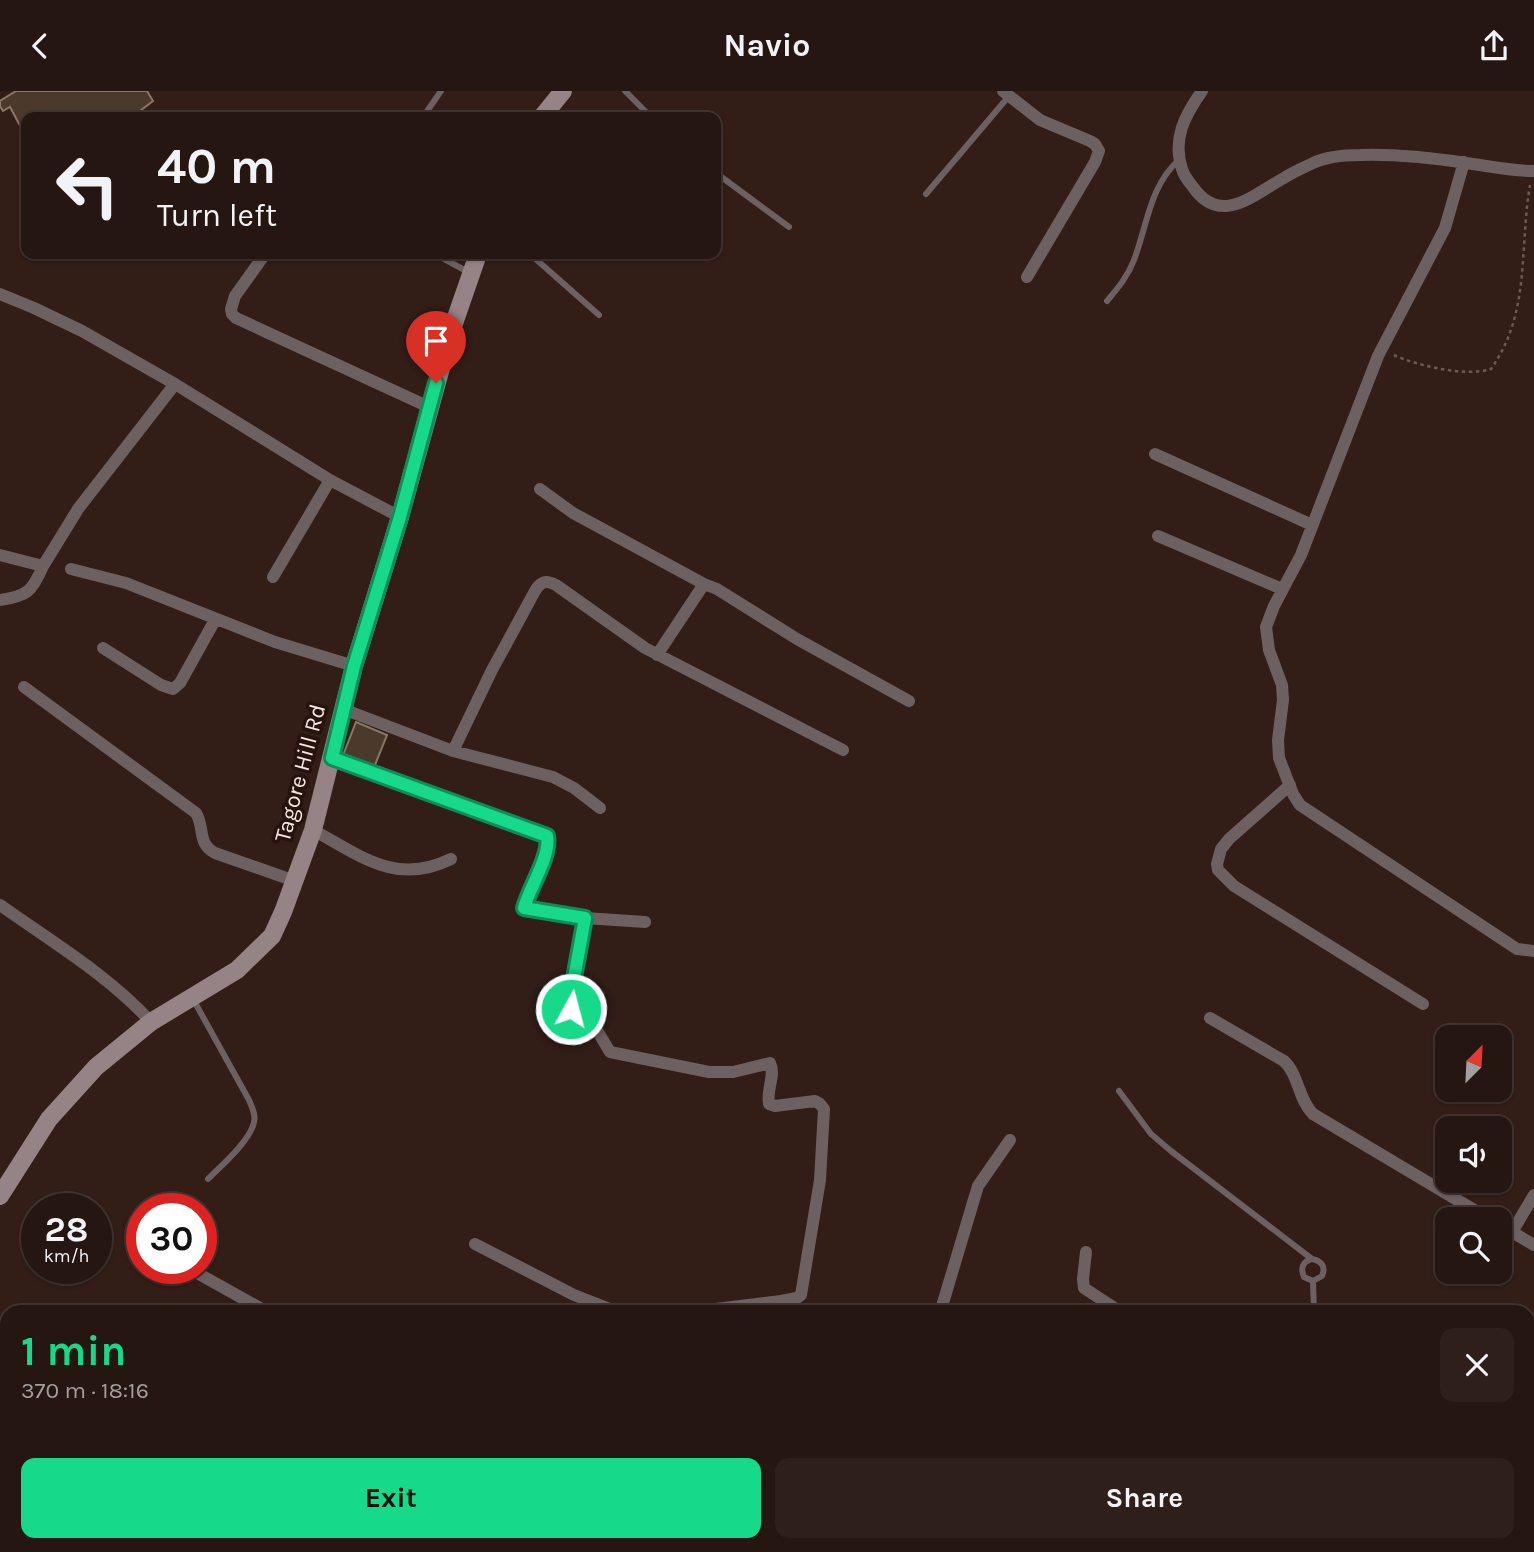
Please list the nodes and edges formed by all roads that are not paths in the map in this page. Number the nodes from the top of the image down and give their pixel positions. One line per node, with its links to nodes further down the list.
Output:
1 (441, 91): 6 (lane)
2 (563, 91): 7 (main road)
3 (625, 91): 8 (lane)
4 (1202, 91): 9 (street)
5 (1006, 93): 13 (lane); 20 (street)
6 (426, 112)
7 (546, 112)
8 (646, 112)
9 (1179, 160): 10 (street); 22 (lane)
10 (1464, 162): 11 (street); 30 (street)
11 (1533, 171)
12 (721, 177): 14 (lane)
13 (926, 194)
14 (789, 227)
15 (261, 259): 25 (street)
16 (444, 259): 19 (lane)
17 (476, 259): 19 (main road, Tagore Hill Rd)
18 (536, 259): 23 (lane)
19 (471, 273): 25 (main road, Tagore Hill Rd)
20 (1027, 277)
21 (0, 294): 24 (street)
22 (1107, 301)
23 (599, 315)
24 (175, 384): 27 (street); 33 (street)
25 (429, 407): 29 (main road, Tagore Hill Rd)
26 (1155, 454): 30 (street)
27 (330, 480): 29 (street); 35 (street)
28 (540, 489): 36 (street)
29 (400, 517): 42 (main road, Tagore Hill Rd)
30 (1312, 525): 37 (street)
31 (1158, 537): 37 (street)
32 (0, 555): 33 (street)
33 (43, 566): 38 (street)
34 (71, 569): 39 (street)
35 (273, 577)
36 (704, 584): 41 (street); 44 (street)
37 (1282, 589): 49 (street)
38 (0, 600)
39 (215, 620): 40 (street); 42 (street)
40 (103, 648)
41 (657, 655): 46 (street); 47 (street)
42 (354, 666): 45 (main road, Tagore Hill Rd)
43 (24, 687): 53 (street)
44 (909, 701)
45 (343, 709): 47 (street); 48 (main road, Tagore Hill Rd)
46 (843, 750)
47 (453, 751): 50 (street)
48 (332, 758): 51 (main road, Tagore Hill Rd); 55 (street)
49 (1289, 782): 57 (street); 59 (street)
50 (600, 808)
51 (313, 830): 52 (street); 53 (main road, Tagore Hill Rd)
52 (451, 859)
53 (295, 881): 58 (main road, Tagore Hill Rd)
54 (0, 905): 61 (street)
55 (585, 918): 56 (street); 78 (street)
56 (645, 922)
57 (1534, 951)
58 (192, 998): 61 (main road, Tagore Hill Rd); 64 (lane)
59 (1423, 1005)
60 (1210, 1018): 67 (street)
61 (151, 1022): 66 (main road, Tagore Hill Rd)
62 (1119, 1091): 73 (lane)
63 (1010, 1140): 79 (street)
64 (208, 1179)
65 (1534, 1195): 68 (street)
66 (0, 1196)
67 (1469, 1207)
68 (1512, 1221)
69 (1512, 1232): 71 (street)
70 (475, 1244): 77 (street)
71 (1534, 1245)
72 (1086, 1252): 80 (street)
73 (1312, 1259): 74 (lane); 74 (lane)
74 (1314, 1281): 81 (lane)
75 (217, 1284): 76 (street)
76 (255, 1305)
77 (600, 1305)
78 (748, 1305)
79 (942, 1305)
80 (1110, 1305)
81 (1314, 1305)

